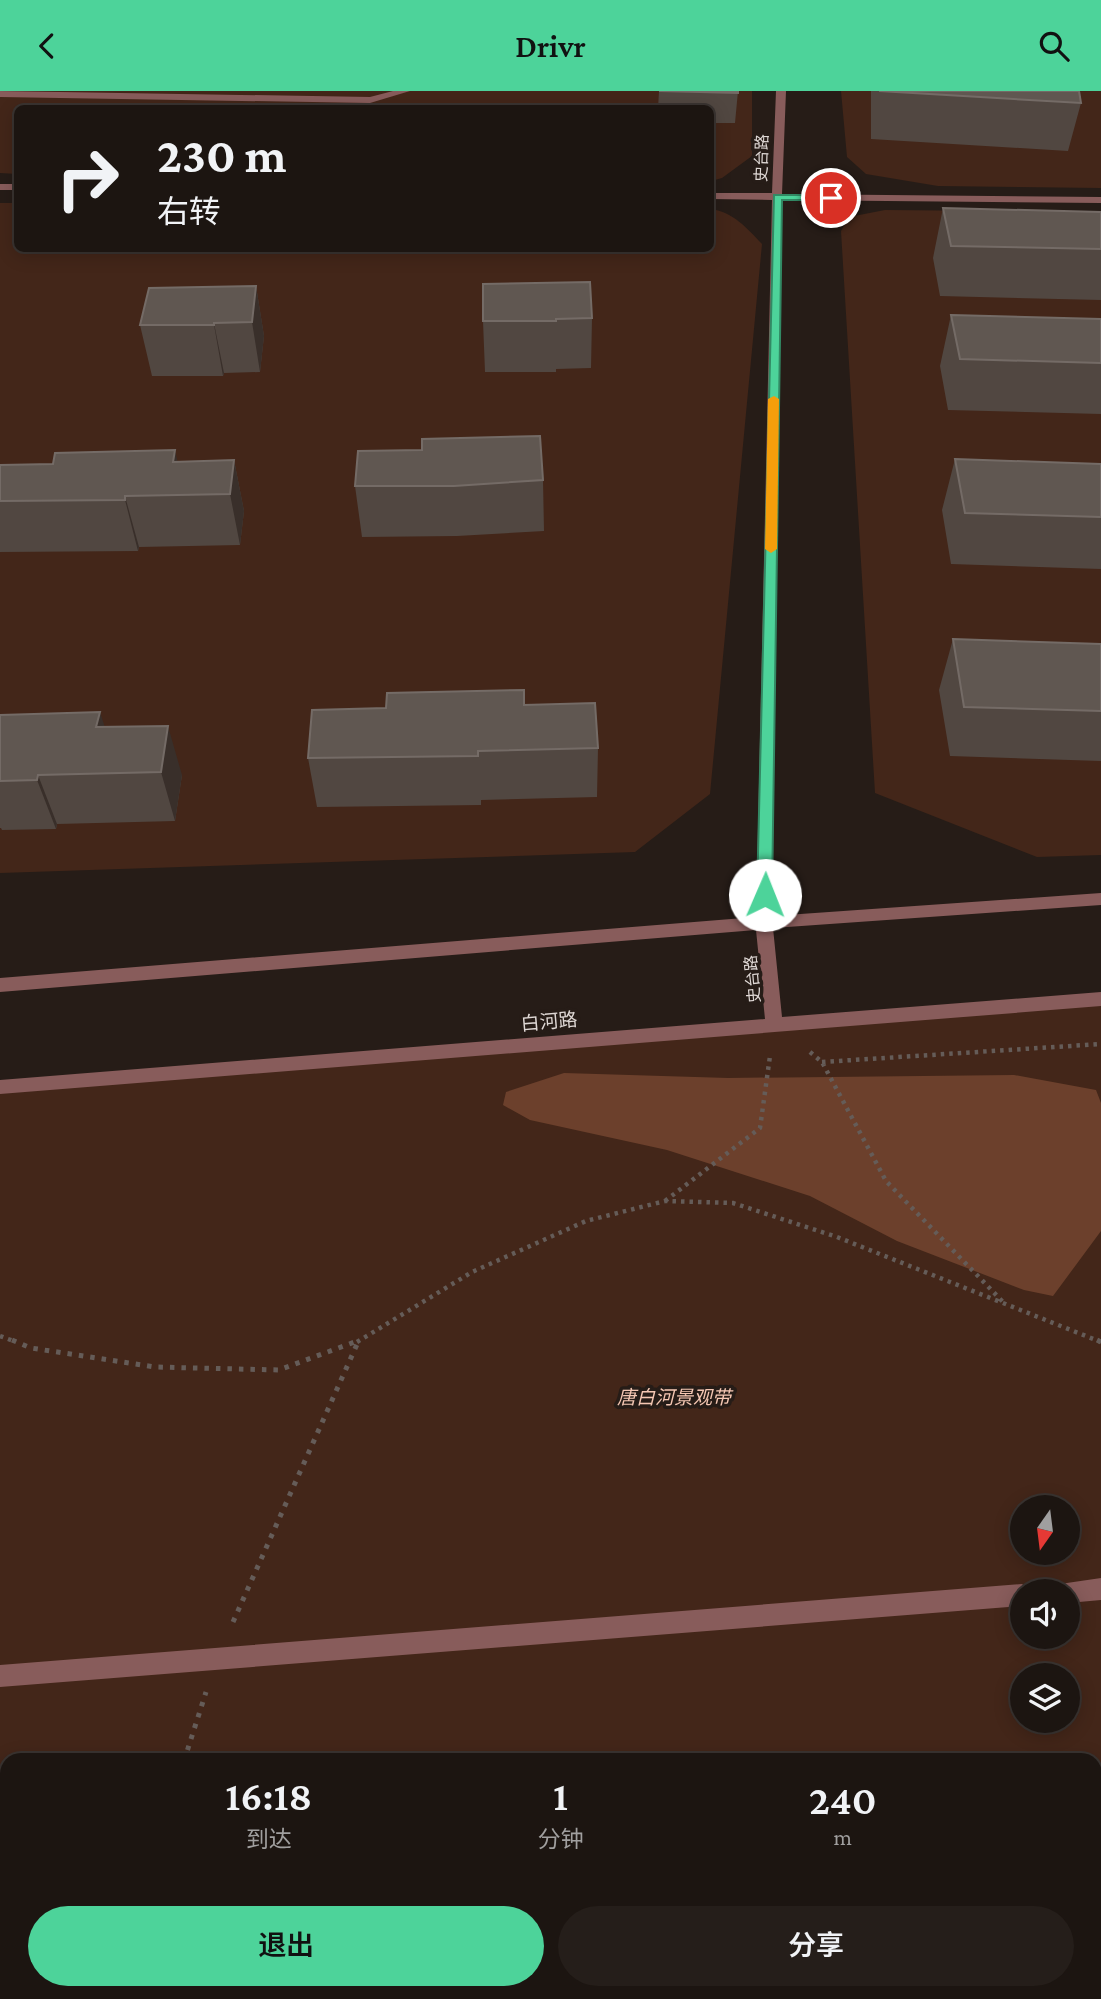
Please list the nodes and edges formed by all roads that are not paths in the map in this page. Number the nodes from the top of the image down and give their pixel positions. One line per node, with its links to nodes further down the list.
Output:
1 (405, 91): 3 (street)
2 (781, 91): 5 (street, 史台路)
3 (0, 95)
4 (714, 196): 5 (street)
5 (777, 197): 6 (street); 8 (street, 史台路)
6 (1101, 200)
7 (1101, 899): 8 (street)
8 (764, 923): 9 (street); 11 (street, 史台路)
9 (0, 985)
10 (1101, 999): 11 (street, 白河路)
11 (774, 1023): 12 (street, 白河路)
12 (0, 1087)
13 (1101, 1589): 14 (street)
14 (1080, 1591)
15 (1010, 1596): 16 (street)
16 (0, 1676)

